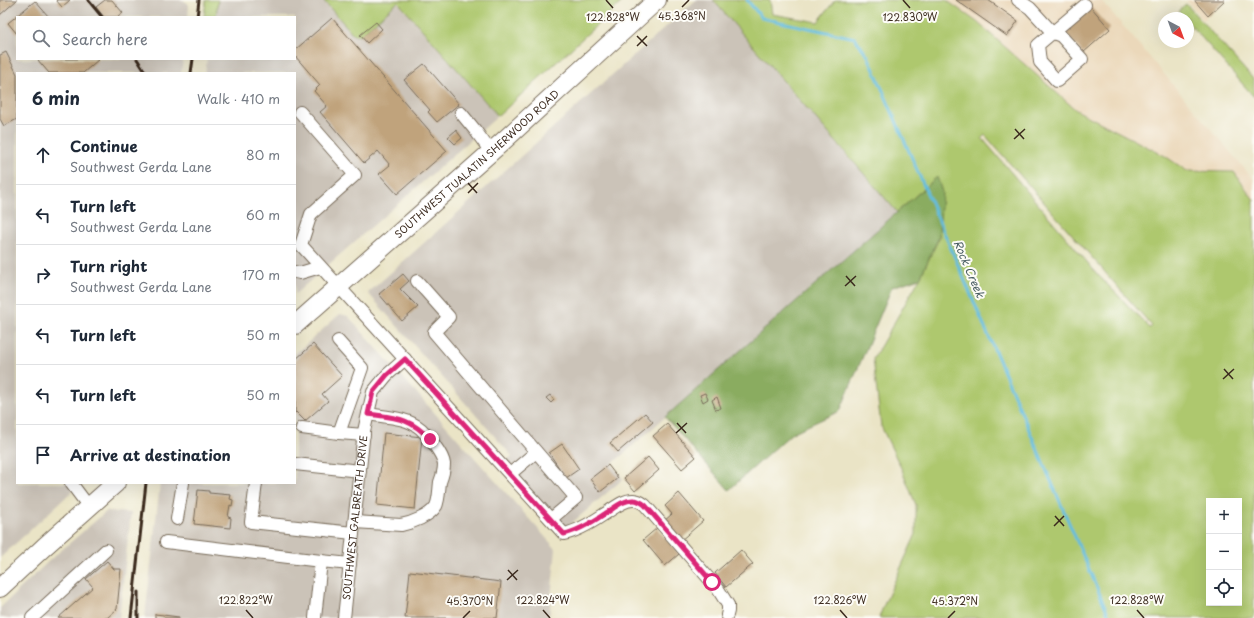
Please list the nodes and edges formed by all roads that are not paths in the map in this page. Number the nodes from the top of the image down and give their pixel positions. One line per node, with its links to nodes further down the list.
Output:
1 (657, 0): 6 (highway, SOUTHWEST TUALATIN SHERWOOD ROAD)
2 (1027, 2): 3 (street)
3 (1085, 5)
4 (300, 112): 7 (street)
5 (461, 113): 6 (street)
6 (491, 152): 10 (highway, SOUTHWEST TUALATIN SHERWOOD ROAD)
7 (320, 267): 8 (street); 10 (street)
8 (296, 272)
9 (417, 281): 18 (street)
10 (338, 286): 11 (highway, SOUTHWEST TUALATIN SHERWOOD ROAD); 13 (street)
11 (296, 324)
12 (338, 341): 16 (street)
13 (405, 359): 14 (street, SOUTHWEST GALBREATH DRIVE); 21 (street)
14 (368, 414): 17 (street, SOUTHWEST GALBREATH DRIVE); 29 (street)
15 (302, 428): 16 (street)
16 (339, 432): 17 (street)
17 (364, 435): 20 (street, SOUTHWEST GALBREATH DRIVE)
18 (536, 452): 21 (street); 28 (street)
19 (296, 464): 20 (street)
20 (360, 471): 29 (street, SOUTHWEST GALBREATH DRIVE)
21 (510, 474): 28 (street)
22 (72, 484): 26 (street)
23 (115, 484): 26 (highway)
24 (183, 484): 27 (street)
25 (256, 484): 29 (street)
26 (89, 507): 34 (highway)
27 (177, 519)
28 (551, 520): 35 (street)
29 (354, 527): 33 (street, SOUTHWEST GALBREATH DRIVE)
30 (166, 542): 32 (street)
31 (106, 550): 36 (street)
32 (320, 561): 33 (street); 37 (street)
33 (350, 564): 38 (street, SOUTHWEST GALBREATH DRIVE)
34 (0, 588)
35 (727, 614)
36 (32, 618)
37 (315, 618)
38 (344, 618)

